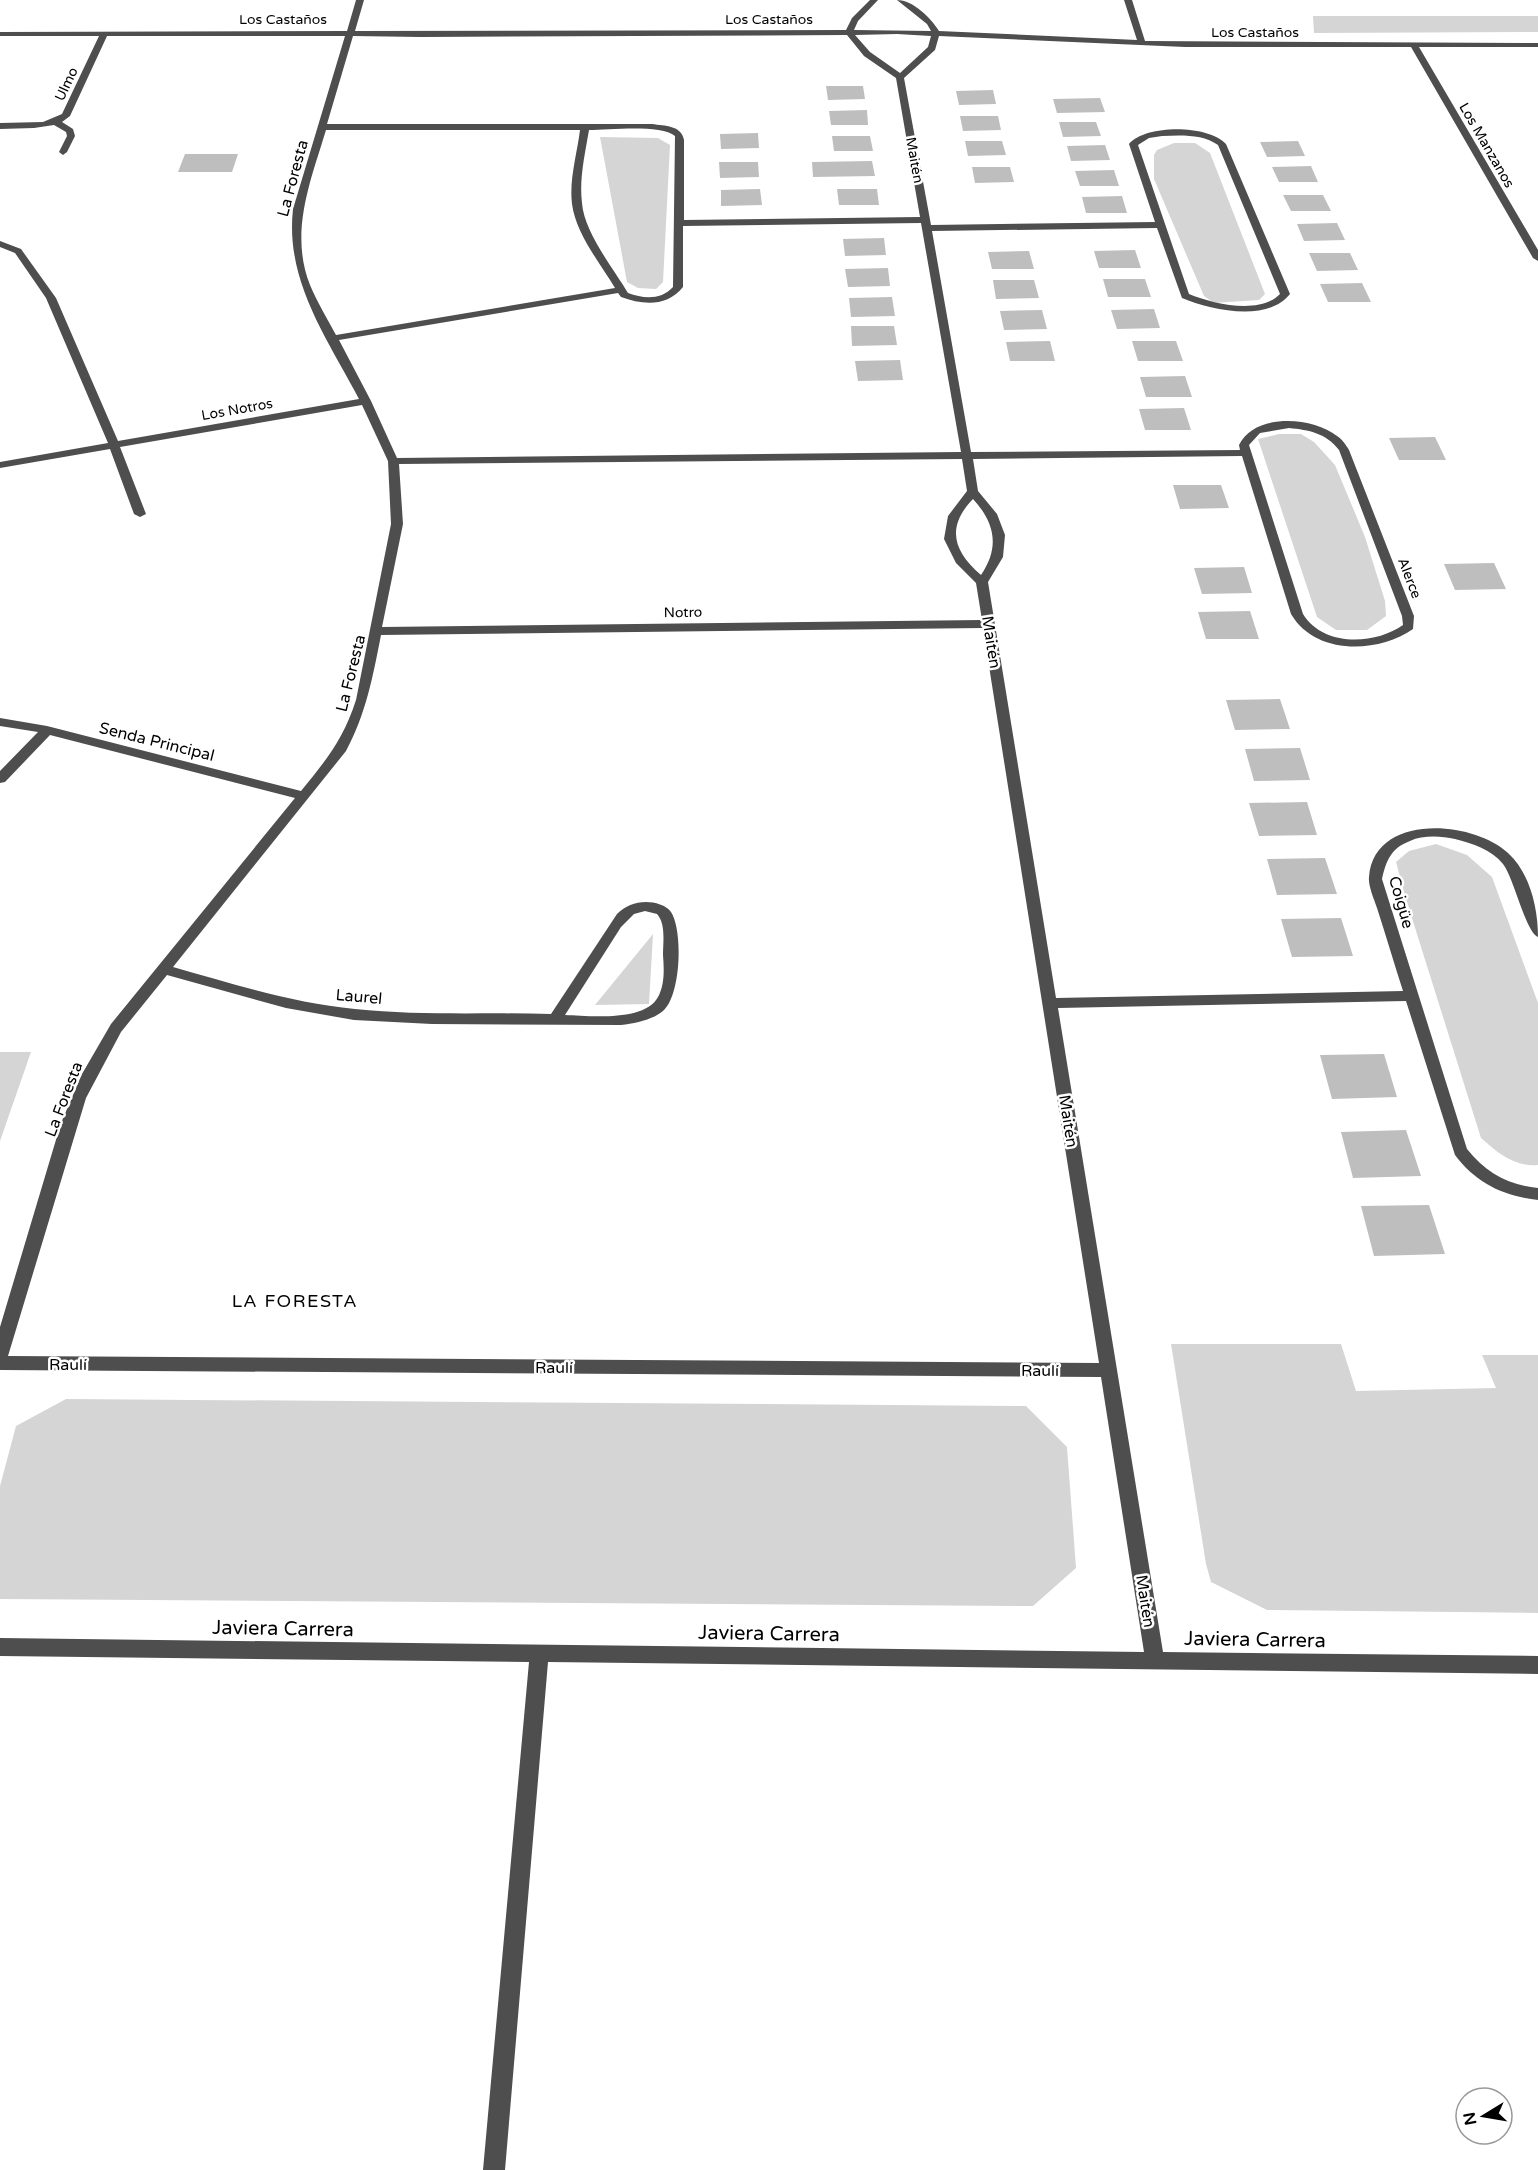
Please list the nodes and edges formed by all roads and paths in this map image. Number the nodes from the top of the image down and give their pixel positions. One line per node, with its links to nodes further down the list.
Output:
1 (360, 0): 7 (street, La Foresta)
2 (874, 0): 5 (street)
3 (901, 0): 8 (street)
4 (1128, 0): 10 (street)
5 (849, 32): 7 (street, Los Castaños); 8 (street, Los Castaños); 13 (street)
6 (104, 33): 7 (street, Los Castaños); 9 (street, Los Castaños); 14 (street, Ulmo)
7 (350, 33): 16 (street, La Foresta)
8 (936, 33): 10 (street, Los Castaños); 13 (street)
9 (0, 34)
10 (1142, 43): 11 (street, Los Castaños)
11 (1414, 45): 12 (street, Los Castaños); 23 (street, Los Manzanos)
12 (1538, 45)
13 (900, 77): 20 (street, Maitén)
14 (56, 122): 15 (street, Ulmo); 18 (street)
15 (0, 126)
16 (323, 127): 17 (street); 25 (street, La Foresta)
17 (585, 127): 19 (street); 24 (street)
18 (63, 152)
19 (679, 222): 20 (street); 24 (street)
20 (926, 224): 21 (street); 29 (street, Maitén)
21 (1160, 225): 21 (street)
22 (0, 244): 27 (street)
23 (1538, 258)
24 (620, 290): 25 (street)
25 (334, 338): 26 (street, La Foresta)
26 (366, 401): 27 (street, Los Notros); 30 (street, La Foresta)
27 (114, 445): 31 (street, Los Notros); 33 (street)
28 (1246, 453): 28 (street, Alerce); 29 (street)
29 (967, 455): 30 (street); 32 (street, Maitén)
30 (393, 461): 36 (street, La Foresta)
31 (0, 465)
32 (973, 492): 34 (street); 34 (street)
33 (140, 514)
34 (982, 582): 35 (street, Maitén)
35 (989, 624): 36 (street, Notro); 44 (street, Maitén)
36 (378, 631): 40 (street, La Foresta)
37 (0, 722): 38 (street, Senda Principal)
38 (47, 730): 39 (street); 40 (street, Senda Principal)
39 (0, 779)
40 (304, 796): 42 (street, La Foresta)
41 (1538, 932): 43 (street, Coigüe)
42 (164, 969): 45 (street, Laurel); 47 (street, La Foresta)
43 (1412, 996): 44 (street); 46 (street, Coigüe)
44 (1050, 1003): 49 (street, Maitén)
45 (555, 1019): 45 (street, Laurel)
46 (1538, 1194)
47 (0, 1355)
48 (0, 1363): 49 (street, Raulí)
49 (1109, 1370): 52 (street, Maitén)
50 (0, 1647): 51 (street, Javiera Carrera)
51 (538, 1653): 52 (street, Javiera Carrera); 54 (street)
52 (1155, 1661): 53 (street, Javiera Carrera)
53 (1538, 1665)
54 (494, 2170)

